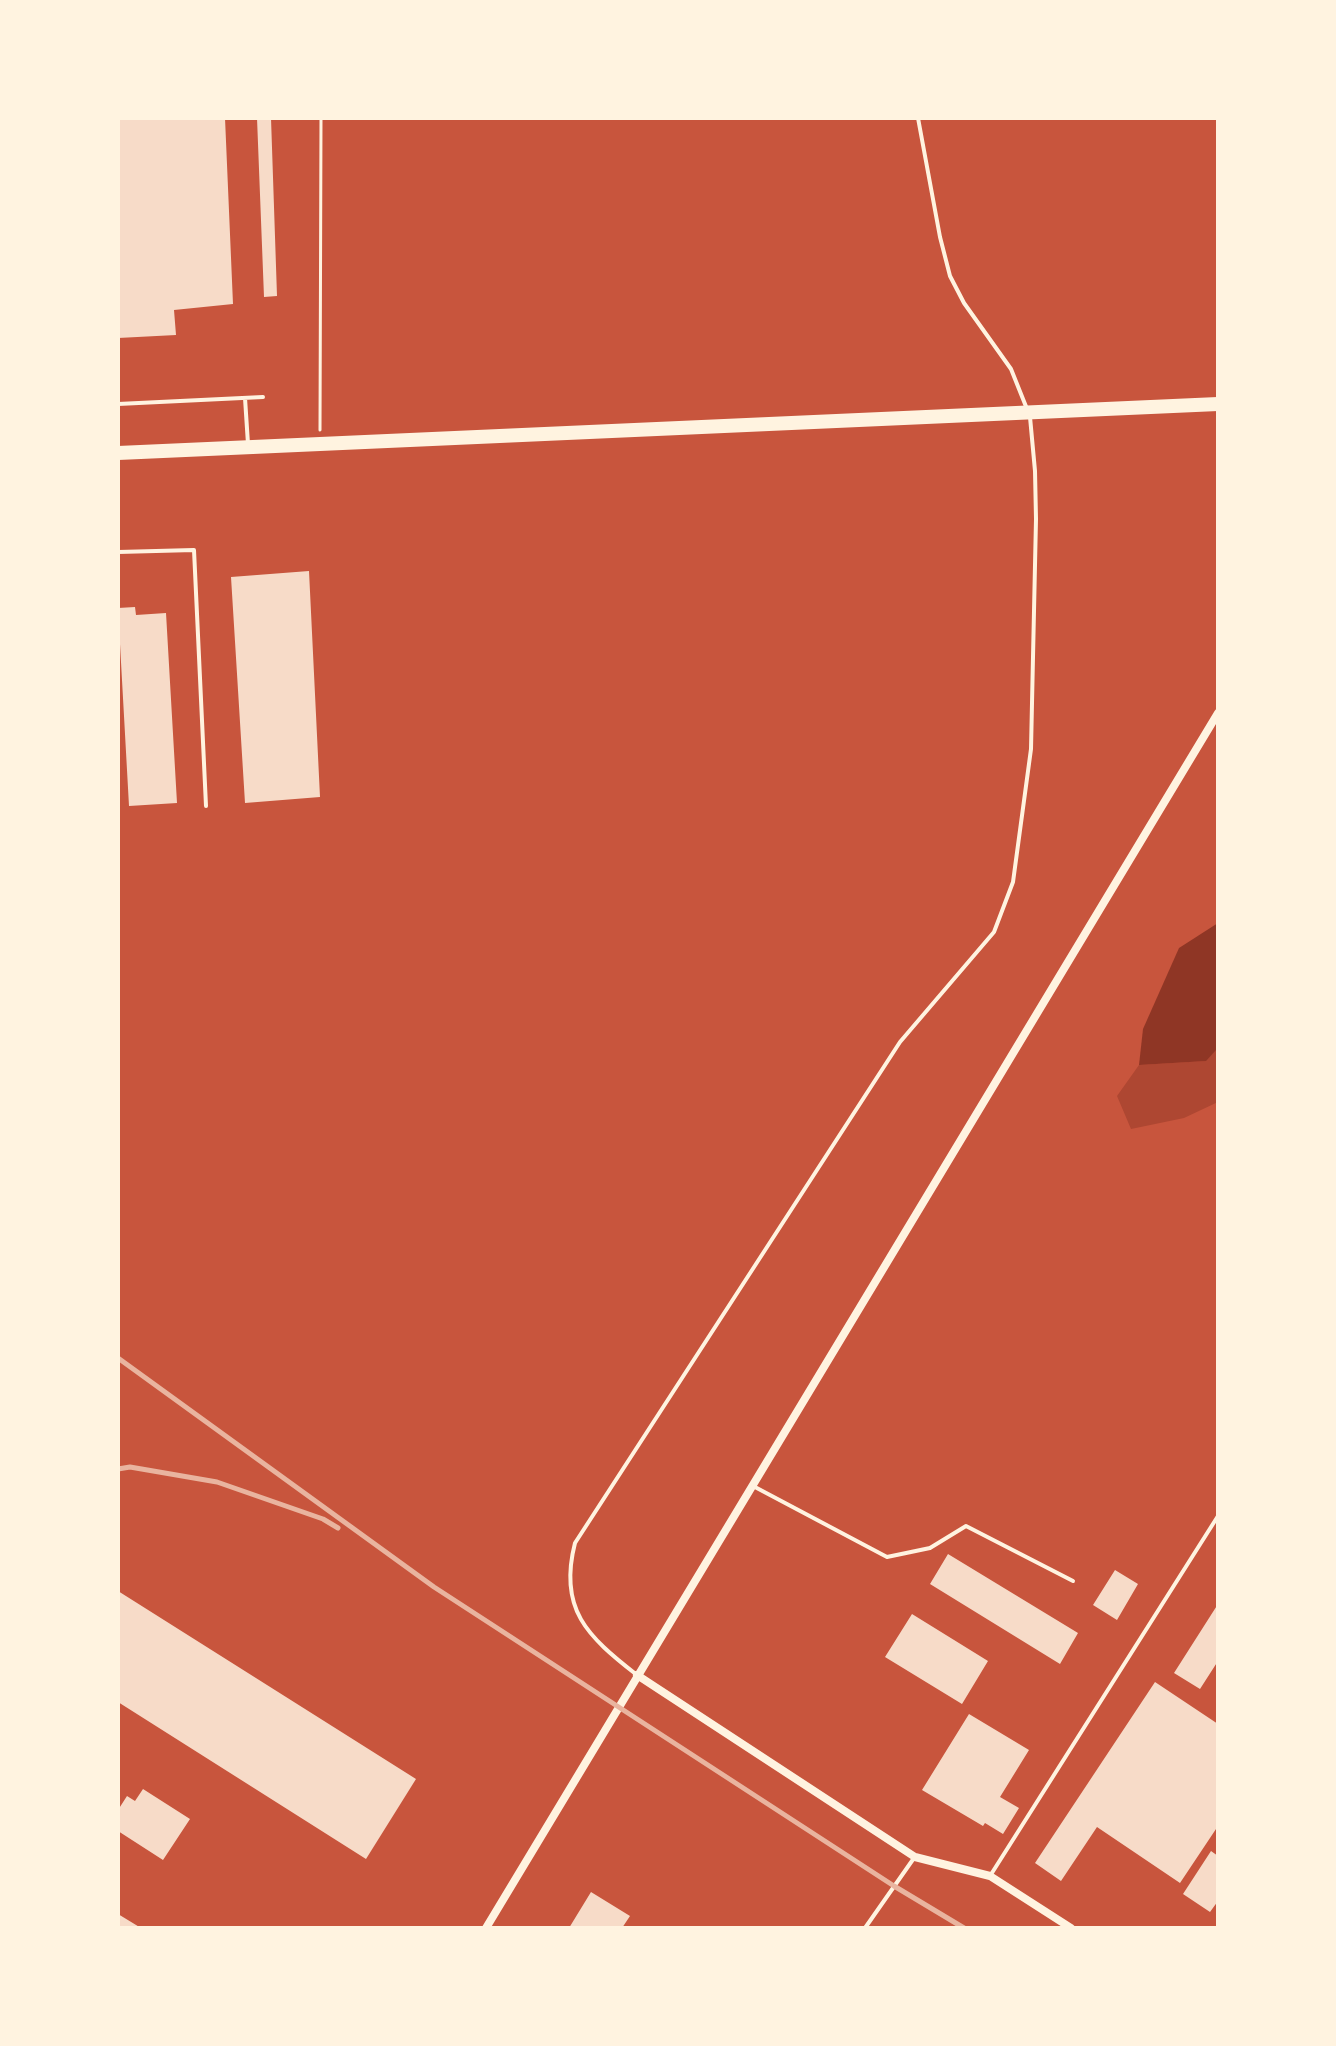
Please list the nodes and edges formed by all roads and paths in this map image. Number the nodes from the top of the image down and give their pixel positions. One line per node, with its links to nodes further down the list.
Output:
1 (321, 118): 8 (path)
2 (918, 118): 7 (lane)
3 (263, 397): 4 (lane)
4 (245, 398): 5 (lane); 9 (lane)
5 (118, 404)
6 (1218, 404): 7 (highway)
7 (1029, 414): 8 (highway); 17 (lane)
8 (320, 444): 9 (highway)
9 (248, 447): 10 (highway)
10 (118, 453)
11 (118, 552): 13 (lane)
12 (1218, 713): 14 (street)
13 (206, 806)
14 (751, 1485): 16 (lane); 17 (street)
15 (1218, 1516): 19 (lane)
16 (1073, 1581)
17 (637, 1675): 18 (street); 20 (street)
18 (915, 1857): 19 (street); 21 (lane)
19 (990, 1876): 22 (street)
20 (486, 1928)
21 (865, 1928)
22 (1071, 1928)

